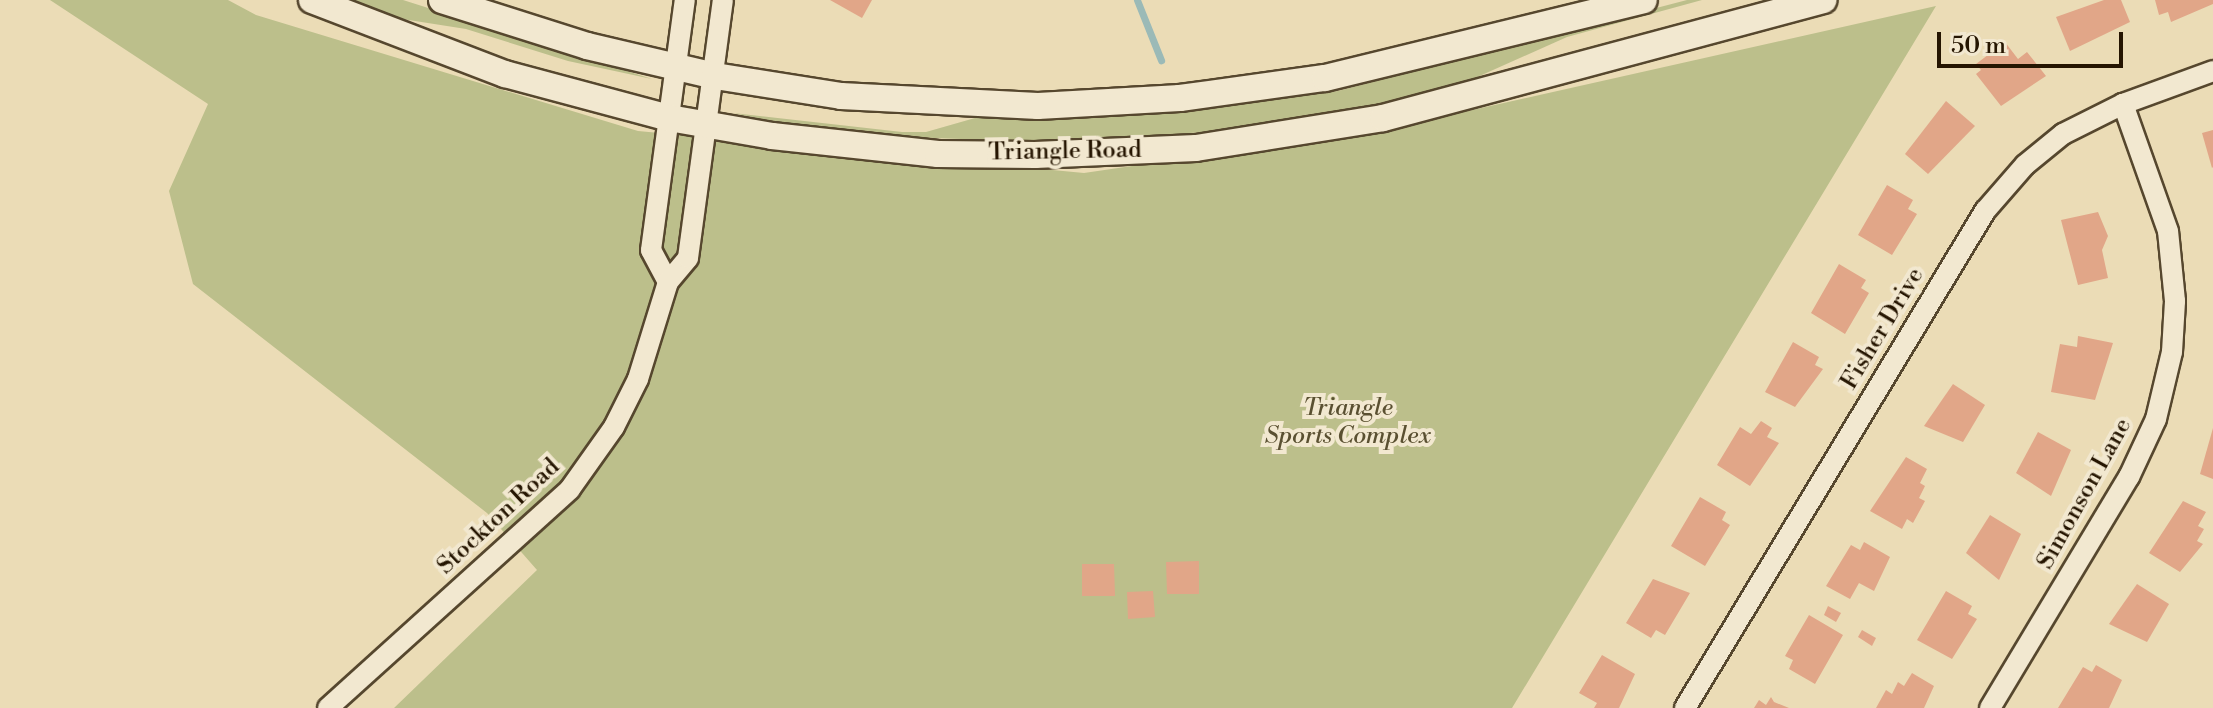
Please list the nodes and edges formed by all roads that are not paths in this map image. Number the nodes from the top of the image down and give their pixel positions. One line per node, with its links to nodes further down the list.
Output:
1 (312, 0): 12 (street, Triangle Road)
2 (442, 0): 8 (street, Triangle Road)
3 (685, 0): 8 (street)
4 (723, 0): 10 (street, Stockton Road)
5 (1644, 0): 10 (street, Triangle Road)
6 (1812, 2): 7 (street, Triangle Road)
7 (1768, 7): 13 (street, Triangle Road)
8 (675, 68): 10 (street, Triangle Road); 12 (street)
9 (2213, 71): 11 (street, Fisher Drive)
10 (715, 76): 13 (street, Stockton Road)
11 (2123, 104): 16 (street, Fisher Drive); 17 (street, Simonson Lane)
12 (669, 118): 13 (street, Triangle Road); 14 (street)
13 (707, 125): 14 (street, Stockton Road)
14 (668, 282): 15 (street, Stockton Road)
15 (328, 708)
16 (1685, 708)
17 (1990, 708)

